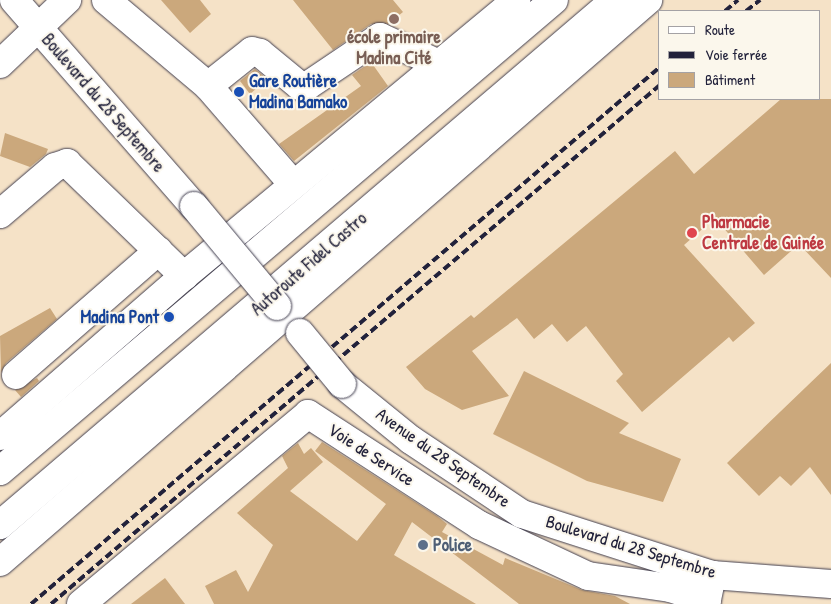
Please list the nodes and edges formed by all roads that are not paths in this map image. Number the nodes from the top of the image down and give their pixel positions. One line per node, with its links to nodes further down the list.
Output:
1 (14, 0): 8 (main road, Boulevard du 28 Septembre)
2 (67, 0): 8 (main road)
3 (106, 0): 11 (main road)
4 (516, 0): 10 (main road)
5 (554, 0): 19 (main road)
6 (616, 0): 21 (main road, Autoroute Fidel Castro)
7 (648, 0): 16 (main road)
8 (40, 30): 9 (main road); 16 (main road, Boulevard du 28 Septembre, bridge)
9 (0, 64)
10 (441, 65): 11 (main road); 12 (main road)
11 (208, 86): 12 (main road)
12 (293, 184): 15 (main road)
13 (0, 214): 14 (main road)
14 (158, 251): 15 (main road); 17 (main road)
15 (184, 276): 18 (main road)
16 (288, 319): 20 (main road, Avenue du 28 Septembre, bridge); 22 (main road)
17 (16, 375)
18 (0, 436)
19 (0, 471)
20 (522, 514): 24 (main road, Boulevard du 28 Septembre)
21 (0, 525)
22 (0, 562)
23 (831, 584): 24 (main road, Boulevard du 28 Septembre)
24 (708, 593): 25 (main road, Voie de Service)
25 (81, 604)

